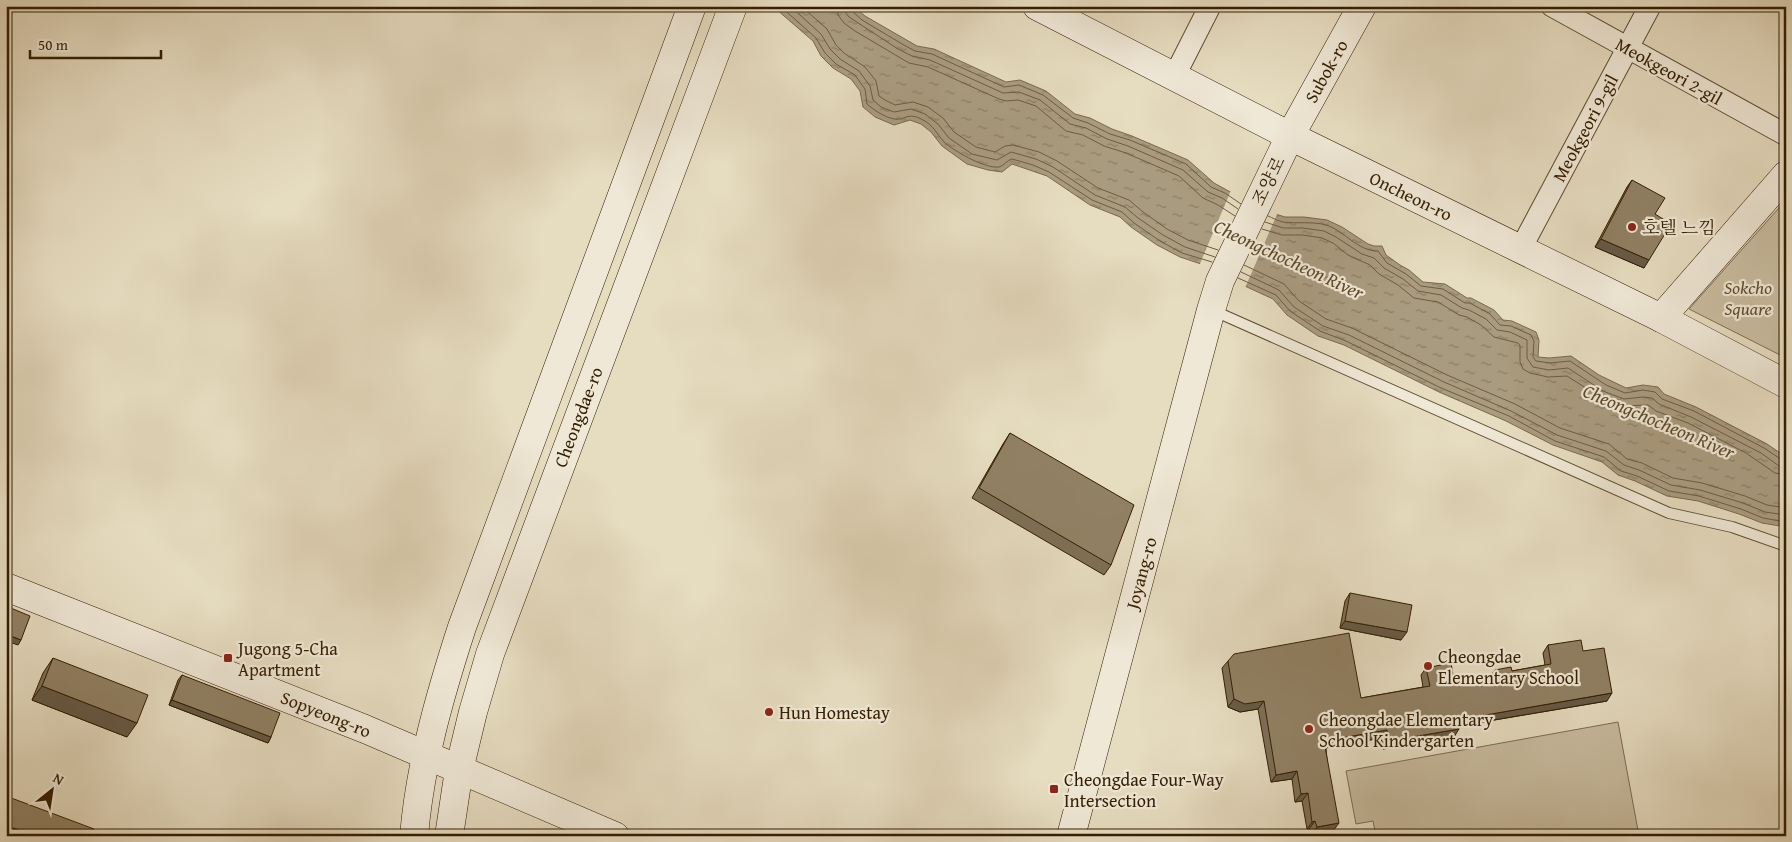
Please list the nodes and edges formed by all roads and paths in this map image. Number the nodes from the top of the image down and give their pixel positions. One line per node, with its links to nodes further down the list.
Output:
1 (692, 6): 19 (street, Cheongdae-ro)
2 (733, 6): 20 (street, Cheongdae-ro)
3 (1037, 6): 9 (street, Oncheon-ro)
4 (1210, 6): 9 (street)
5 (1362, 6): 11 (street, Subok-ro)
6 (1552, 6): 8 (street, Meokgeori 2-gil)
7 (1650, 6): 8 (street, Meokgeori 9-gil)
8 (1628, 48): 10 (street, Meokgeori 2-gil); 13 (street, Meokgeori 9-gil)
9 (1174, 77): 11 (street, Oncheon-ro)
10 (1786, 135)
11 (1290, 136): 13 (street, Oncheon-ro); 14 (street, 조양로)
12 (1786, 175): 15 (street)
13 (1520, 250): 15 (street, Oncheon-ro)
14 (1211, 310): 17 (lane); 24 (street, Joyang-ro)
15 (1660, 318): 16 (street, Oncheon-ro)
16 (1786, 384)
17 (1786, 546)
18 (6, 587): 19 (street, Sopyeong-ro)
19 (426, 755): 20 (street, Sopyeong-ro); 21 (street, Cheongdae-ro)
20 (459, 770): 22 (street, Cheongdae-ro); 23 (street, Sopyeong-ro)
21 (414, 836)
22 (449, 836)
23 (615, 836)
24 (1071, 836)

